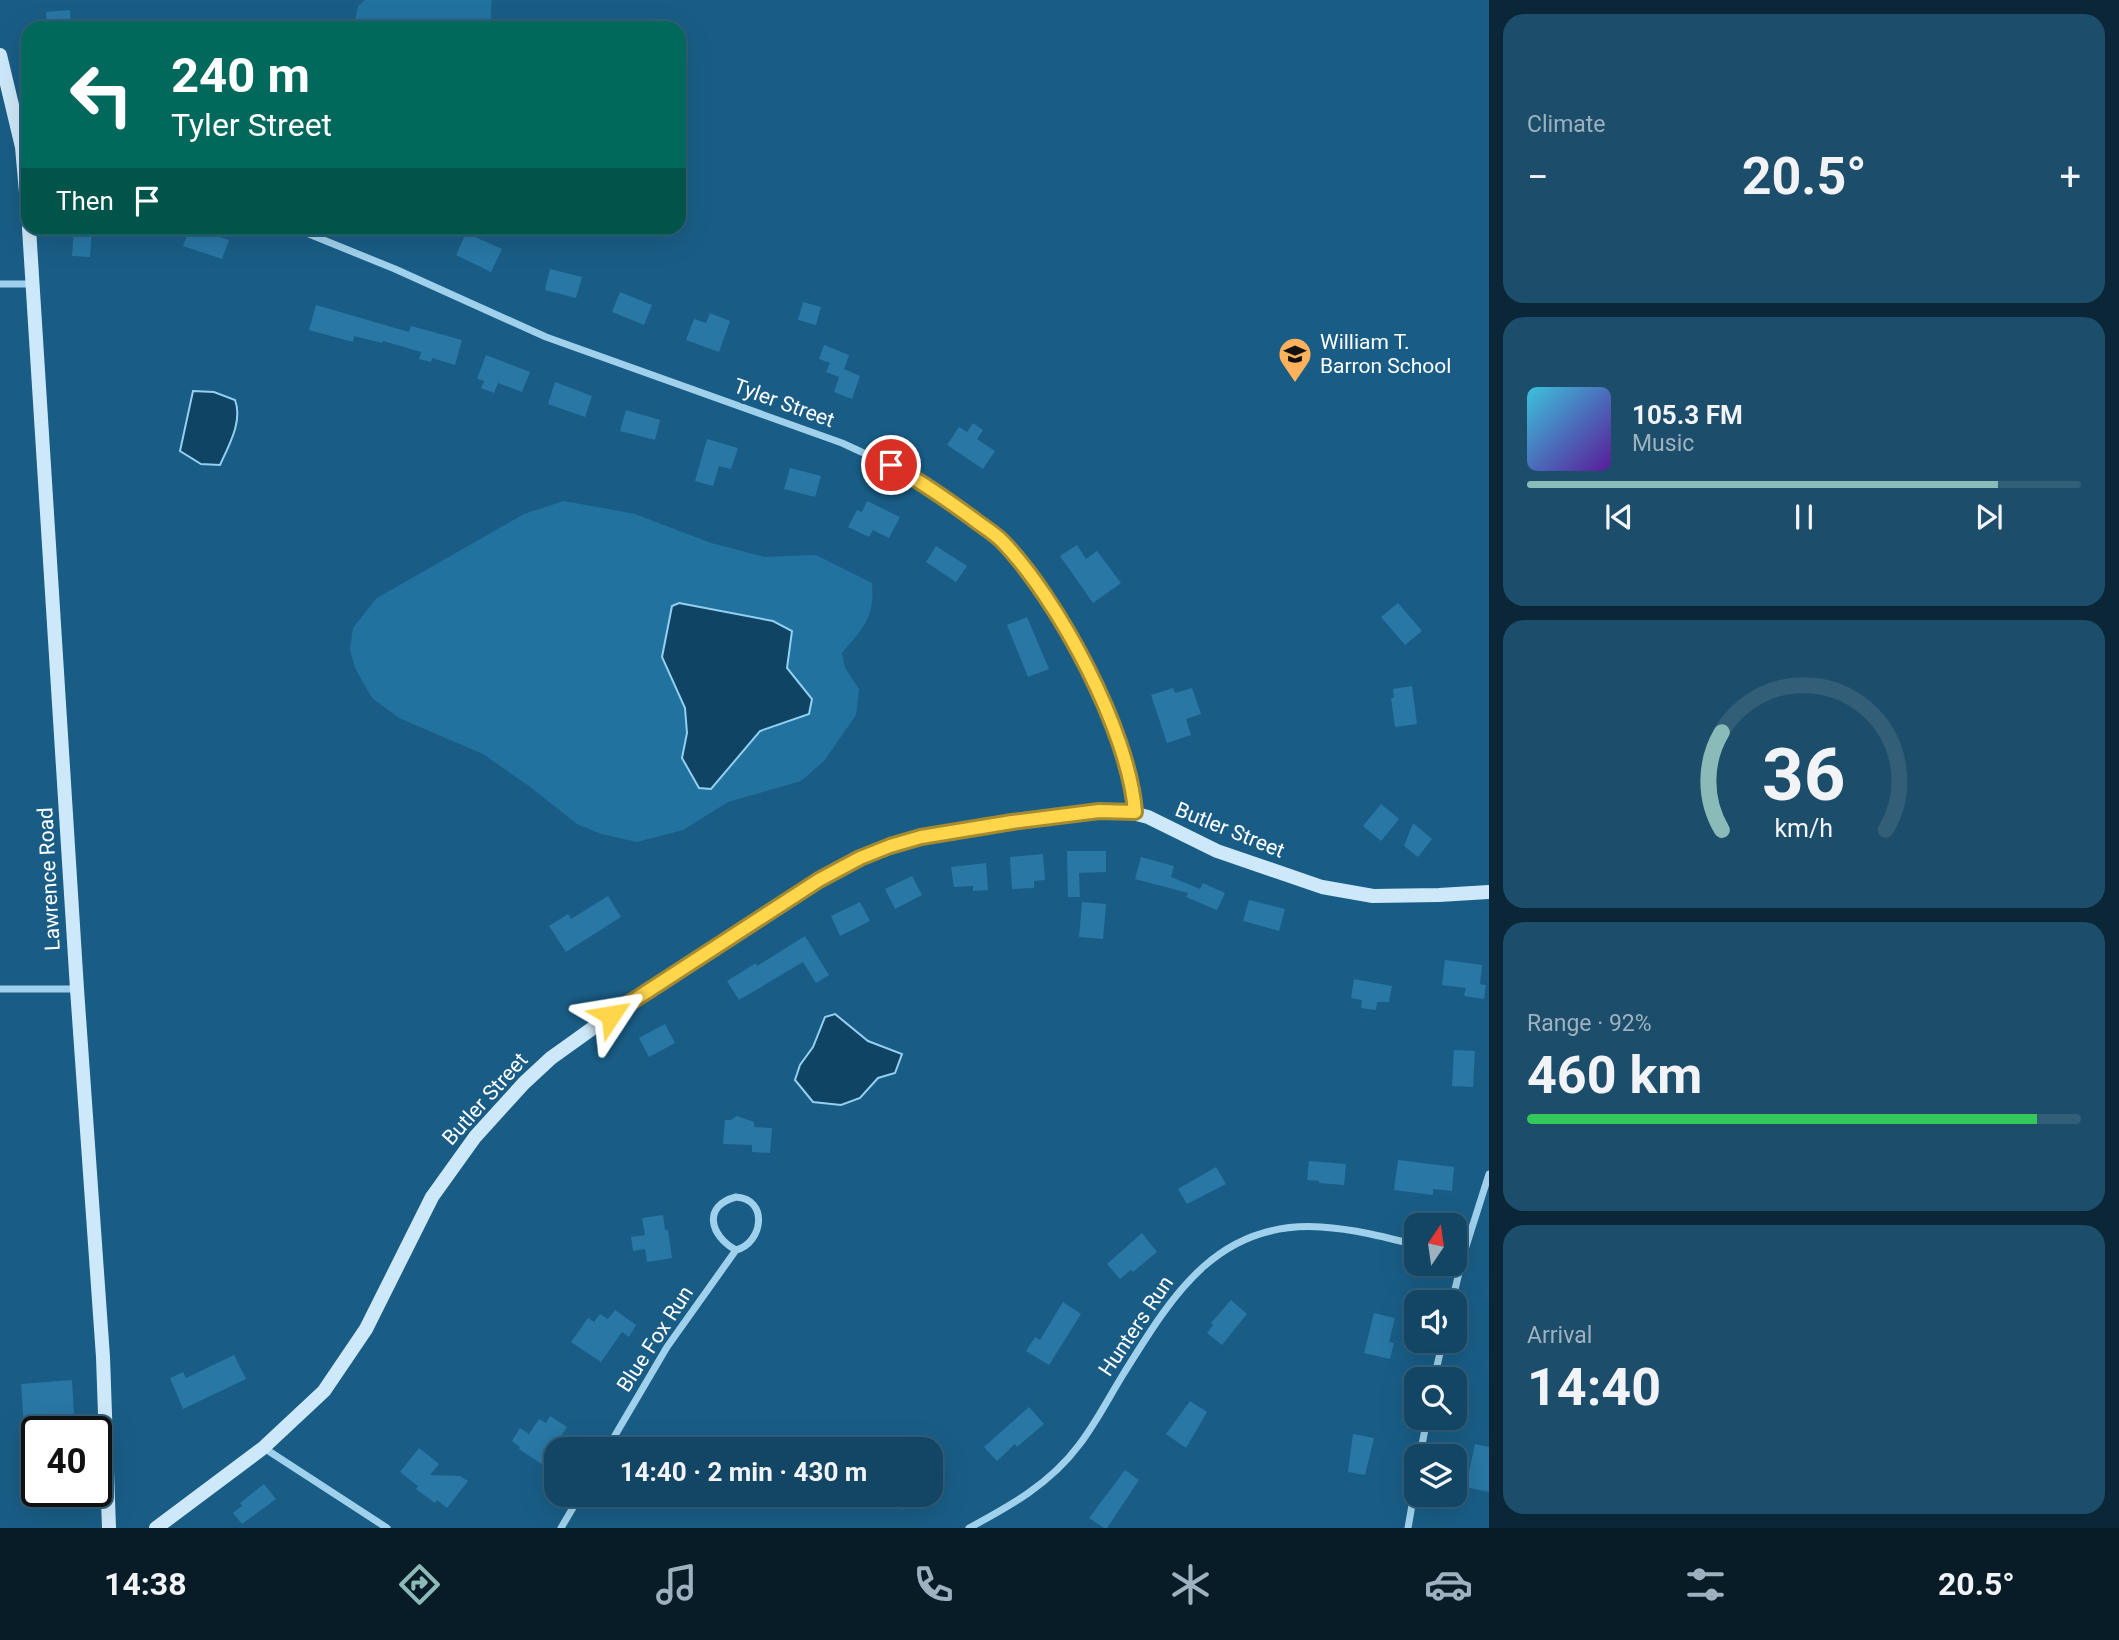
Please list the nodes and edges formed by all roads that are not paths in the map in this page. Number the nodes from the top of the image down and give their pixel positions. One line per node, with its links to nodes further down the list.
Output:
1 (0, 55): 2 (street)
2 (21, 132)
3 (30, 235): 6 (street, Lawrence Road)
4 (312, 235): 7 (street, Tyler Street)
5 (0, 284): 6 (street)
6 (34, 284): 10 (street, Lawrence Road)
7 (1135, 812): 8 (street, Butler Street); 16 (street, Butler Street)
8 (1489, 892)
9 (0, 989): 10 (street)
10 (77, 989): 19 (street, Lawrence Road)
11 (1489, 1174): 13 (street)
12 (1404, 1242): 23 (street, Hunters Run)
13 (1467, 1243)
14 (736, 1250): 14 (street, Blue Fox Run); 15 (street, Blue Fox Run)
15 (614, 1437)
16 (263, 1448): 20 (street, Butler Street); 21 (street)
17 (573, 1507): 22 (street)
18 (1412, 1507): 24 (street)
19 (109, 1528)
20 (156, 1528)
21 (387, 1528)
22 (561, 1528)
23 (968, 1528)
24 (1408, 1528)

